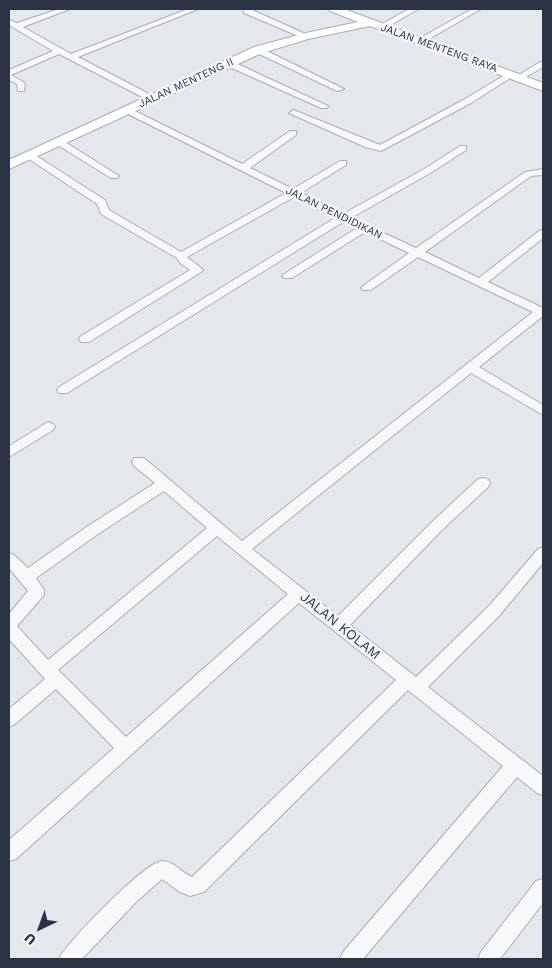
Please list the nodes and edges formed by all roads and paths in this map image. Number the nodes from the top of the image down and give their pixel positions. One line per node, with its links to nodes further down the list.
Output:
1 (66, 9): 7 (street)
2 (194, 9): 13 (street)
3 (334, 9): 8 (street, JALAN MENTENG RAYA)
4 (414, 9): 8 (street)
5 (477, 9): 10 (street)
6 (247, 11): 9 (street)
7 (13, 24): 12 (street)
8 (376, 25): 9 (street, JALAN MENTENG II); 10 (street, JALAN MENTENG RAYA)
9 (306, 36): 11 (street, JALAN MENTENG II)
10 (419, 41): 18 (street, JALAN MENTENG RAYA)
11 (258, 50): 14 (street, JALAN MENTENG II); 21 (street)
12 (59, 51): 13 (street); 16 (street)
13 (70, 57): 22 (street)
14 (228, 63): 22 (street, JALAN MENTENG II); 23 (street)
15 (543, 64): 18 (street)
16 (9, 73)
17 (9, 77): 20 (street)
18 (515, 77): 19 (street, JALAN MENTENG RAYA); 25 (street)
19 (543, 87)
20 (21, 89)
21 (340, 89)
22 (152, 98): 24 (street, JALAN MENTENG II)
23 (324, 106)
24 (127, 110): 27 (street, JALAN MENTENG II); 32 (street, JALAN PENDIDIKAN)
25 (294, 113)
26 (293, 133): 32 (street)
27 (59, 142): 29 (street, JALAN MENTENG II); 34 (street)
28 (463, 148): 36 (street)
29 (28, 155): 31 (street, JALAN MENTENG II); 40 (street)
30 (343, 163): 35 (street)
31 (9, 164)
32 (243, 168): 35 (street, JALAN PENDIDIKAN)
33 (543, 172): 39 (street)
34 (114, 176)
35 (294, 194): 36 (street, JALAN PENDIDIKAN); 40 (street)
36 (343, 218): 37 (street, JALAN PENDIDIKAN); 47 (street)
37 (365, 228): 39 (street, JALAN PENDIDIKAN); 41 (street)
38 (543, 233): 42 (street)
39 (418, 251): 42 (street, JALAN PENDIDIKAN); 43 (street)
40 (181, 256): 45 (street)
41 (288, 276)
42 (481, 282): 44 (street, JALAN PENDIDIKAN)
43 (367, 288)
44 (542, 311): 46 (street)
45 (85, 339)
46 (470, 367): 48 (street); 55 (street)
47 (63, 390)
48 (543, 411)
49 (48, 427): 50 (street)
50 (9, 452)
51 (139, 462): 53 (street, JALAN KOLAM)
52 (483, 483): 61 (street)
53 (165, 484): 54 (street, JALAN KOLAM); 58 (street)
54 (217, 528): 55 (street, JALAN KOLAM); 63 (street)
55 (242, 549): 59 (street, JALAN KOLAM)
56 (543, 553): 64 (street)
57 (9, 559): 58 (street)
58 (27, 577): 60 (street)
59 (299, 594): 61 (street, JALAN KOLAM); 66 (street)
60 (9, 624)
61 (339, 626): 64 (street, JALAN KOLAM)
62 (9, 629): 63 (street)
63 (52, 674): 65 (street); 66 (street)
64 (411, 684): 67 (street, JALAN KOLAM); 71 (street)
65 (9, 719)
66 (126, 748): 69 (street)
67 (515, 766): 68 (street, JALAN KOLAM); 72 (street)
68 (543, 787)
69 (9, 852)
70 (543, 888): 73 (street)
71 (68, 959)
72 (350, 959)
73 (488, 959)

